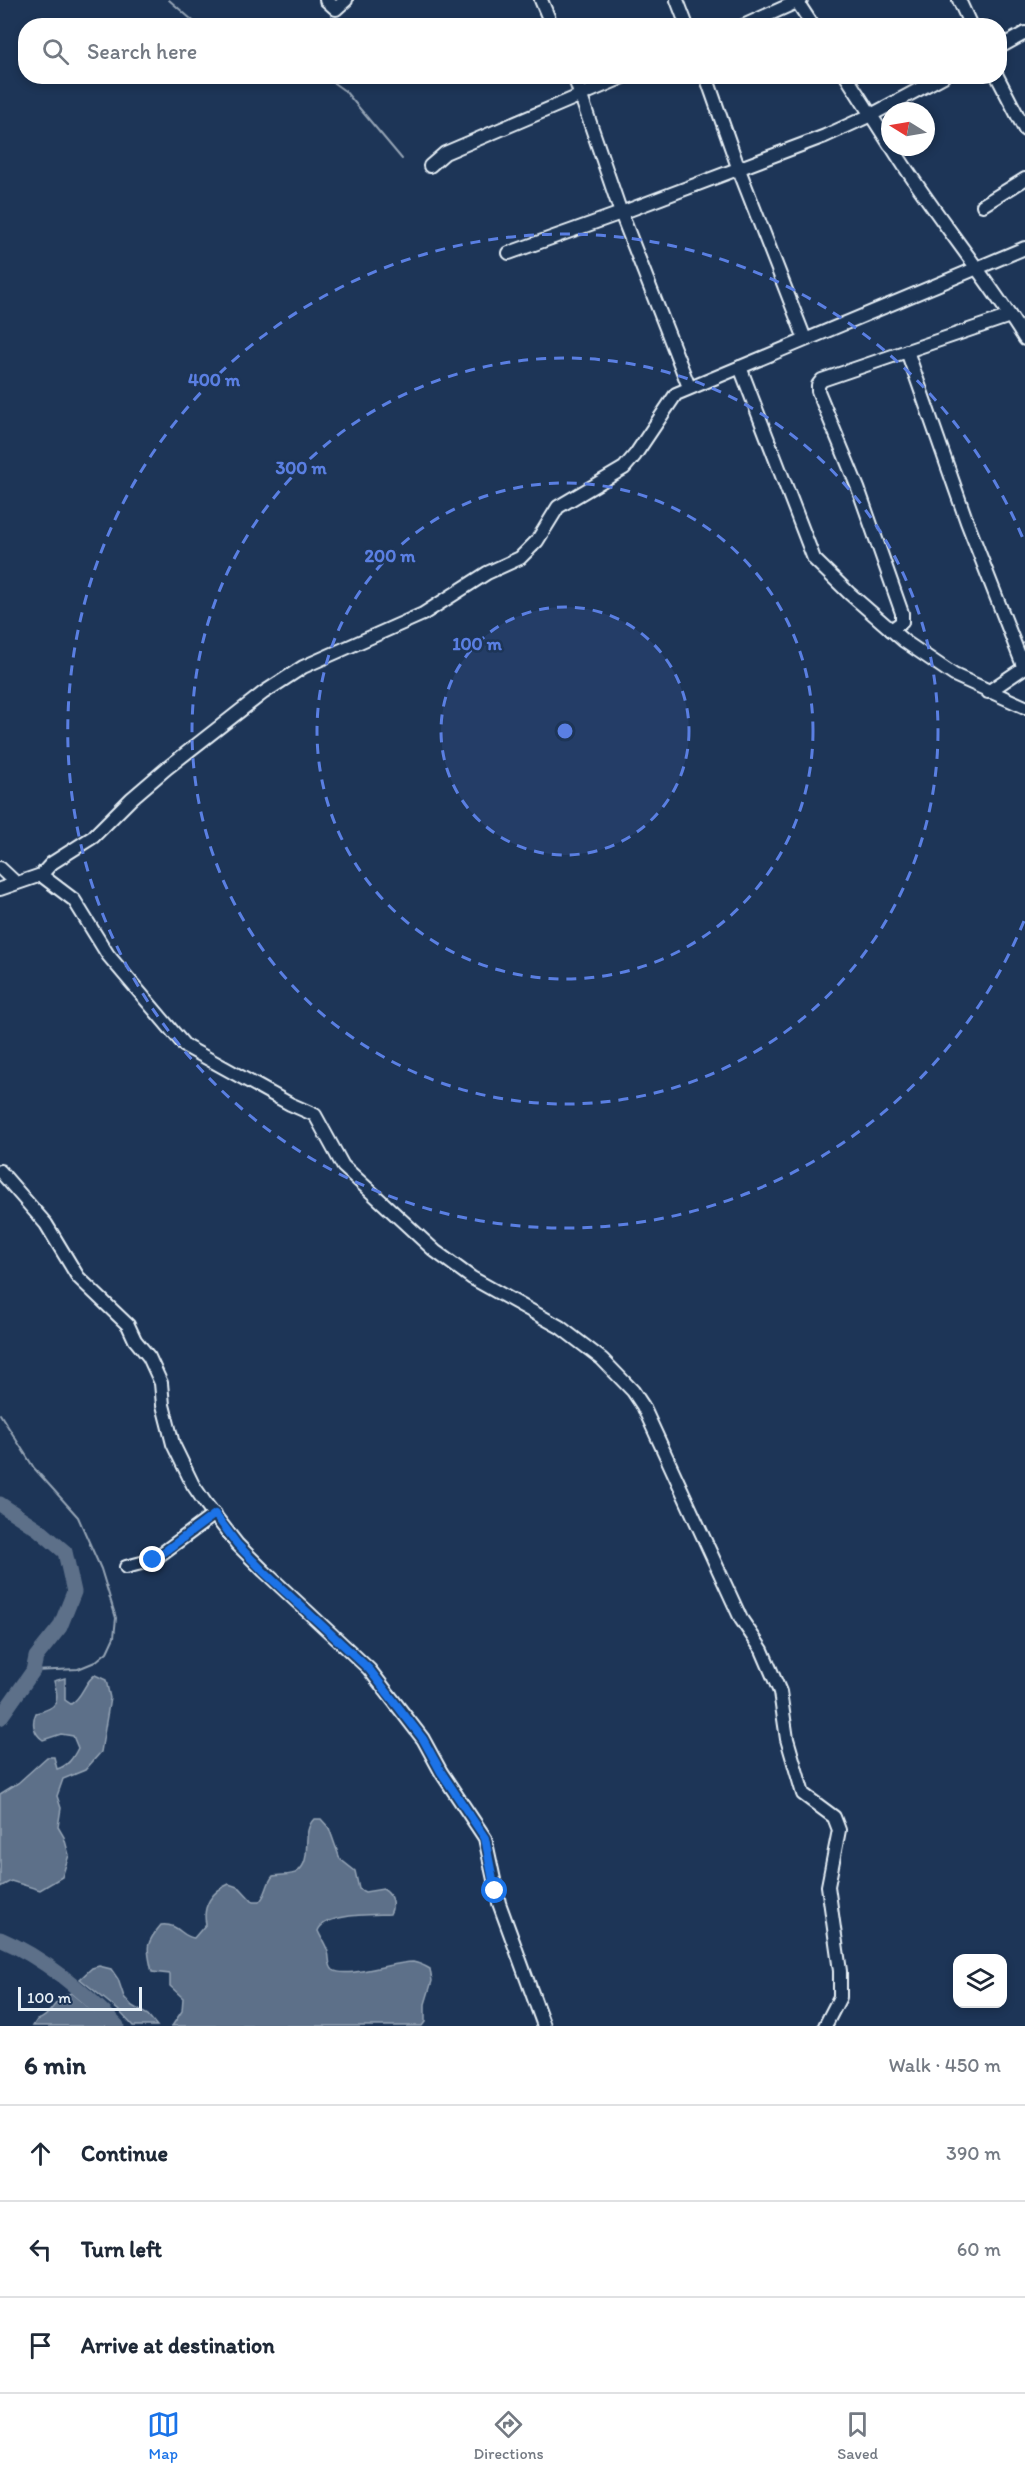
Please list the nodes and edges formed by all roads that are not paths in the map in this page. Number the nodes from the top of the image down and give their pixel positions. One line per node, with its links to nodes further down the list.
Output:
1 (326, 0): 2 (street)
2 (346, 0)
3 (542, 0): 7 (street)
4 (677, 0): 8 (street)
5 (959, 0): 11 (street)
6 (798, 1): 9 (street); 10 (street)
7 (549, 18)
8 (684, 18)
9 (761, 18)
10 (808, 18)
11 (967, 18)
12 (1025, 33): 13 (street)
13 (1007, 43)
14 (577, 84): 20 (street)
15 (608, 84): 20 (street)
16 (709, 84): 26 (street)
17 (851, 84): 21 (street)
18 (929, 84): 21 (street)
19 (1001, 84): 23 (street)
20 (582, 96): 25 (street); 29 (street)
21 (872, 115): 22 (street); 26 (street)
22 (881, 130)
23 (1025, 130)
24 (897, 156): 32 (street)
25 (430, 166)
26 (738, 167): 29 (street); 34 (street)
27 (1025, 179): 28 (street)
28 (983, 205)
29 (621, 213): 31 (street); 38 (street)
30 (1025, 248): 32 (street)
31 (509, 253)
32 (978, 269): 33 (street); 34 (street)
33 (1010, 316): 35 (street); 36 (street)
34 (805, 339): 37 (street)
35 (1025, 339)
36 (908, 351): 39 (street); 40 (street)
37 (740, 367): 38 (street); 39 (street)
38 (689, 387): 44 (street)
39 (891, 630): 41 (street)
40 (1024, 667): 41 (street)
41 (988, 692): 42 (street)
42 (1025, 707)
43 (0, 868): 45 (street)
44 (41, 875): 45 (street); 51 (street)
45 (16, 883): 46 (street)
46 (0, 889)
47 (0, 1171): 48 (street)
48 (215, 1514): 49 (street); 50 (street)
49 (126, 1567)
50 (543, 2026)
51 (825, 2026)

